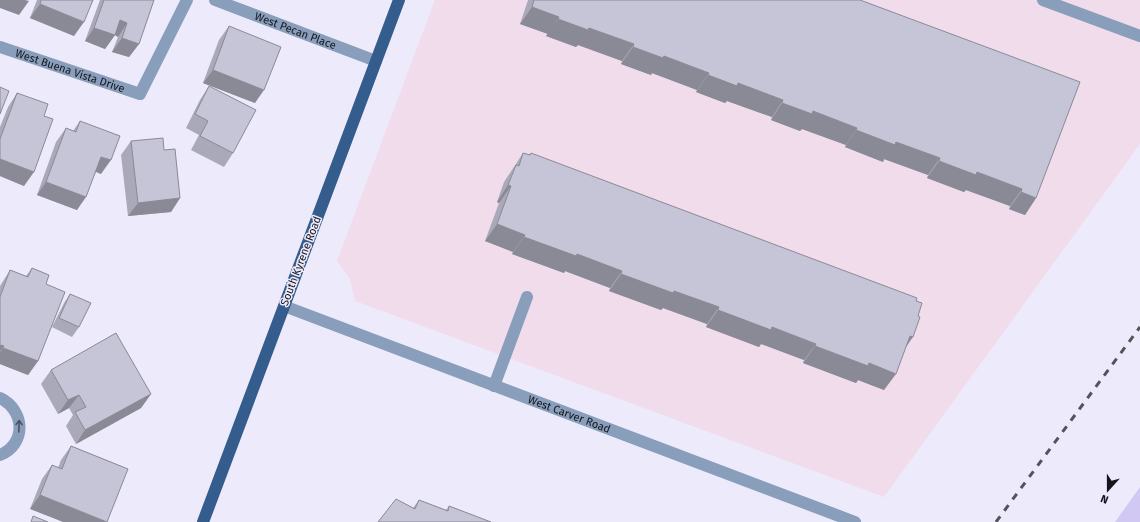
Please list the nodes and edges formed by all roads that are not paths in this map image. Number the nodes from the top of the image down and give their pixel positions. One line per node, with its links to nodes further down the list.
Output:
1 (187, 0): 6 (street, West Buena Vista Drive)
2 (215, 0): 7 (street, West Pecan Place)
3 (399, 0): 7 (main road, South Kyrene Road)
4 (1043, 0): 5 (street)
5 (1140, 36)
6 (0, 47)
7 (376, 61): 9 (main road, South Kyrene Road)
8 (527, 297): 10 (street)
9 (284, 306): 10 (street, West Carver Road); 13 (main road, South Kyrene Road)
10 (494, 386): 14 (street, West Carver Road)
11 (0, 398): 12 (street, one-way to 11)
12 (0, 455)
13 (202, 522)
14 (855, 522)

